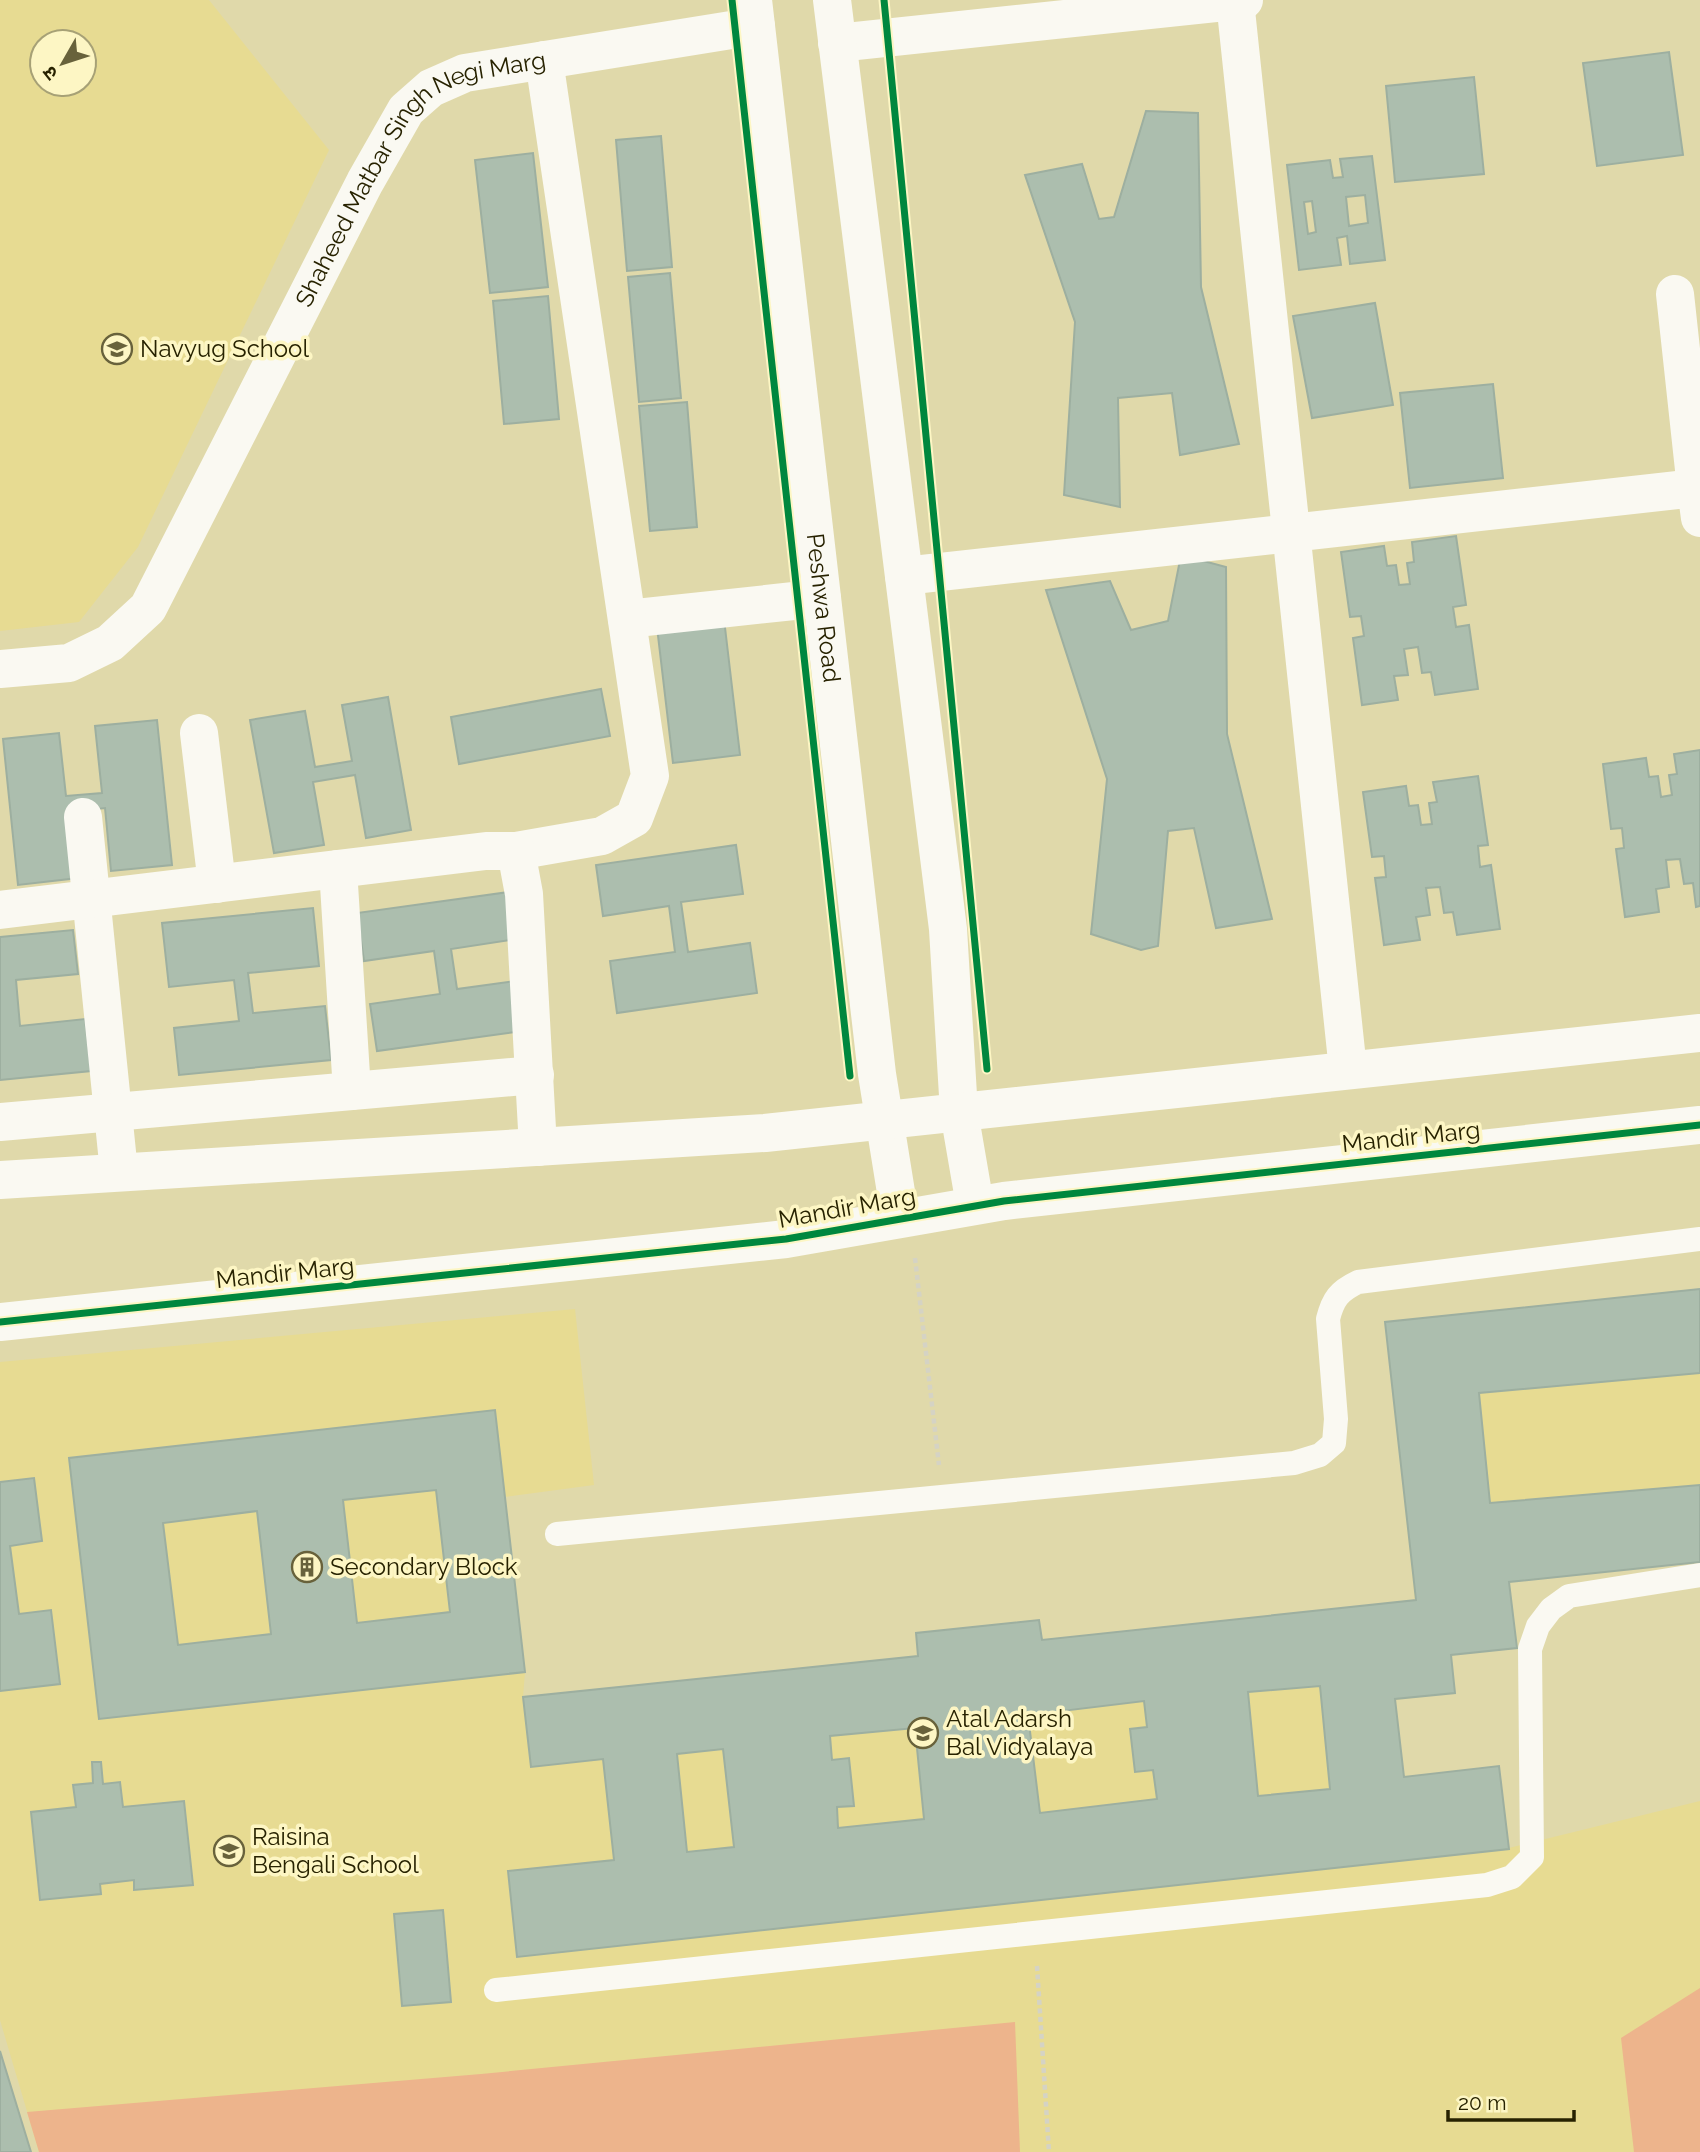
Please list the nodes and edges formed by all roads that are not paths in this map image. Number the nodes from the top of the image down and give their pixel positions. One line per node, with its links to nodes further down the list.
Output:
1 (832, 0): 5 (street)
2 (1244, 0): 3 (street)
3 (1235, 1): 5 (street); 9 (street)
4 (755, 13): 6 (street, Shaheed Matbar Singh Negi Marg); 11 (street, Peshwa Road)
5 (837, 43): 10 (street)
6 (544, 60): 12 (street); 13 (street, Shaheed Matbar Singh Negi Marg)
7 (1675, 294): 8 (street)
8 (1698, 503): 9 (street)
9 (1292, 533): 10 (street); 22 (street)
10 (904, 576): 25 (street)
11 (822, 598): 12 (street); 27 (street, Peshwa Road)
12 (627, 619): 16 (street)
13 (0, 669)
14 (199, 733): 18 (street)
15 (83, 817): 19 (street)
16 (516, 851): 17 (street); 23 (street)
17 (338, 869): 18 (street); 24 (street)
18 (217, 884): 19 (street)
19 (91, 899): 20 (street); 26 (street)
20 (0, 910)
21 (1700, 1033): 22 (street)
22 (1348, 1070): 25 (street)
23 (536, 1075): 24 (street); 30 (street)
24 (352, 1091): 26 (street)
25 (959, 1112): 27 (street); 33 (street)
26 (113, 1113): 28 (street); 31 (street)
27 (883, 1120): 30 (street); 34 (street, Peshwa Road)
28 (0, 1122)
29 (1700, 1125): 33 (street, Mandir Marg)
30 (538, 1147): 31 (street)
31 (119, 1172): 32 (street)
32 (0, 1180)
33 (975, 1205): 34 (street, Mandir Marg)
34 (900, 1217): 36 (street, Mandir Marg)
35 (1700, 1239): 37 (lane)
36 (0, 1322)
37 (557, 1534)
38 (1700, 1575): 39 (lane)
39 (496, 1990)

